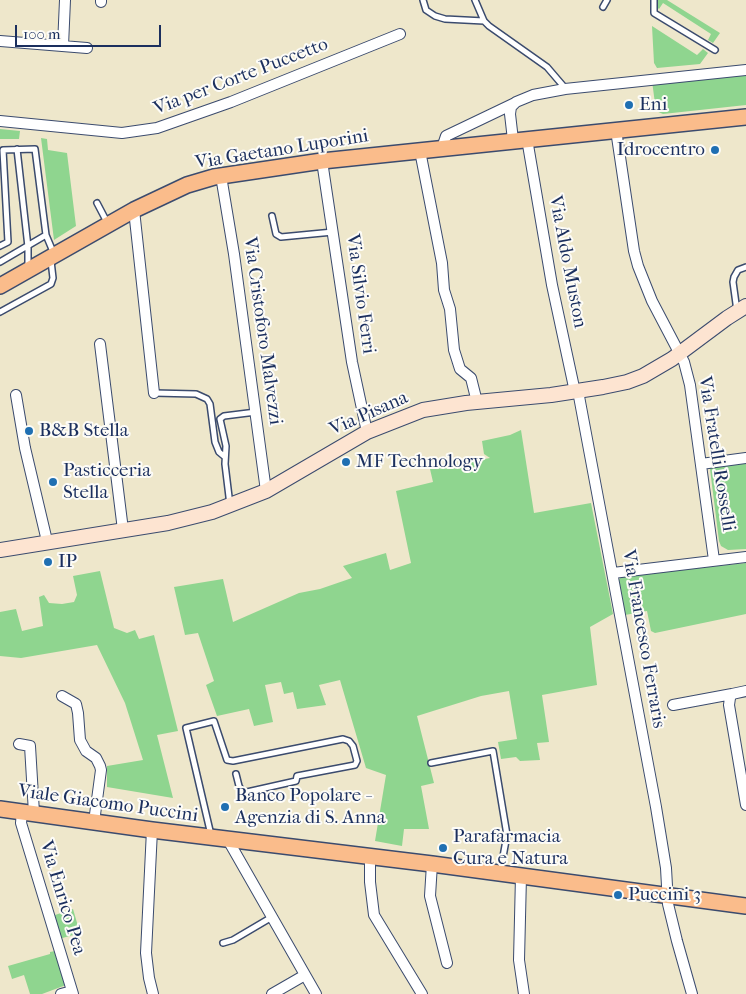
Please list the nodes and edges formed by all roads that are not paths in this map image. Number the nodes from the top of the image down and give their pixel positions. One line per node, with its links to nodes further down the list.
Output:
1 (65, 0): 10 (street)
2 (423, 0): 7 (lane)
3 (475, 0): 7 (lane)
4 (607, 0): 6 (lane)
5 (654, 0): 12 (lane)
6 (603, 7)
7 (484, 21): 14 (lane)
8 (400, 34): 17 (street, Via per Corte Puccetto)
9 (0, 40): 10 (street)
10 (63, 46): 11 (street)
11 (87, 48)
12 (715, 50)
13 (746, 70): 14 (street)
14 (565, 88): 15 (street)
15 (516, 102): 19 (street); 20 (street)
16 (746, 117): 18 (main road, Via Gaetano Luporini)
17 (0, 121)
18 (616, 130): 19 (main road, Via Gaetano Luporini); 41 (street, Via Fratelli Rosselli)
19 (520, 140): 20 (main road, Via Gaetano Luporini); 42 (street, Via Aldo Muston)
20 (442, 148): 22 (main road, Via Gaetano Luporini)
21 (17, 149): 30 (lane); 31 (lane); 32 (lane)
22 (420, 150): 23 (main road, Via Gaetano Luporini); 45 (street)
23 (322, 161): 24 (main road, Via Gaetano Luporini); 29 (street, Via Silvio Ferri)
24 (221, 176): 26 (main road, Via Gaetano Luporini); 46 (street, Via Cristoforo Malvezzi)
25 (97, 202): 28 (lane)
26 (134, 210): 28 (main road, Via Gaetano Luporini); 43 (street)
27 (272, 216): 29 (lane)
28 (108, 224): 33 (main road, Via Gaetano Luporini)
29 (333, 232): 47 (street, Via Silvio Ferri)
30 (46, 236): 32 (lane); 33 (lane)
31 (0, 246)
32 (28, 247): 34 (lane); 36 (lane)
33 (53, 256): 36 (main road, Via Gaetano Luporini); 39 (lane)
34 (0, 262)
35 (746, 267): 38 (lane)
36 (28, 270): 37 (main road, Via Gaetano Luporini)
37 (0, 286)
38 (741, 308): 41 (main road, Via Pisana)
39 (0, 312)
40 (100, 344): 53 (street)
41 (678, 354): 42 (main road, Via Pisana); 50 (street, Via Fratelli Rosselli)
42 (576, 391): 45 (main road, Via Pisana); 58 (street, Via Francesco Ferraris)
43 (154, 393): 48 (lane)
44 (16, 395): 54 (street)
45 (476, 402): 47 (main road, Via Pisana)
46 (257, 412): 48 (lane); 51 (street, Via Cristoforo Malvezzi)
47 (367, 432): 51 (main road, Via Pisana)
48 (225, 457): 52 (lane)
49 (746, 458): 50 (street)
50 (701, 464): 57 (street, Via Fratelli Rosselli)
51 (266, 491): 52 (main road, Via Pisana)
52 (230, 506): 53 (main road, Via Pisana)
53 (123, 530): 54 (main road, Via Pisana)
54 (47, 542): 55 (main road, Via Pisana)
55 (0, 550)
56 (746, 557): 57 (street)
57 (714, 560): 58 (street)
58 (613, 573): 77 (street, Via Francesco Ferraris)
59 (746, 691): 60 (street)
60 (732, 694): 62 (street); 66 (street)
61 (62, 696): 69 (street)
62 (673, 706)
63 (19, 744): 68 (street, Via Enrico Pea)
64 (431, 763): 75 (lane)
65 (236, 774): 71 (lane)
66 (746, 805)
67 (0, 809): 68 (main road, Viale Giacomo Puccini)
68 (28, 813): 69 (main road, Viale Giacomo Puccini); 83 (street, Via Enrico Pea)
69 (94, 822): 70 (main road, Viale Giacomo Puccini)
70 (152, 830): 71 (main road, Viale Giacomo Puccini); 85 (street)
71 (212, 838): 72 (main road, Viale Giacomo Puccini)
72 (228, 840): 73 (main road, Viale Giacomo Puccini); 79 (street)
73 (370, 856): 74 (main road, Viale Giacomo Puccini); 88 (street)
74 (432, 864): 75 (main road, Viale Giacomo Puccini); 81 (street)
75 (500, 873): 76 (main road, Viale Giacomo Puccini)
76 (521, 876): 77 (main road, Viale Giacomo Puccini); 89 (street)
77 (669, 895): 78 (main road, Viale Giacomo Puccini); 90 (street, Via Francesco Ferraris)
78 (746, 906)
79 (272, 917): 80 (lane); 82 (street)
80 (223, 943)
81 (448, 963)
82 (305, 975): 86 (street); 87 (street)
83 (72, 992): 84 (street)
84 (61, 994)
85 (154, 994)
86 (272, 994)
87 (316, 994)
88 (422, 994)
89 (524, 994)
90 (692, 994)

